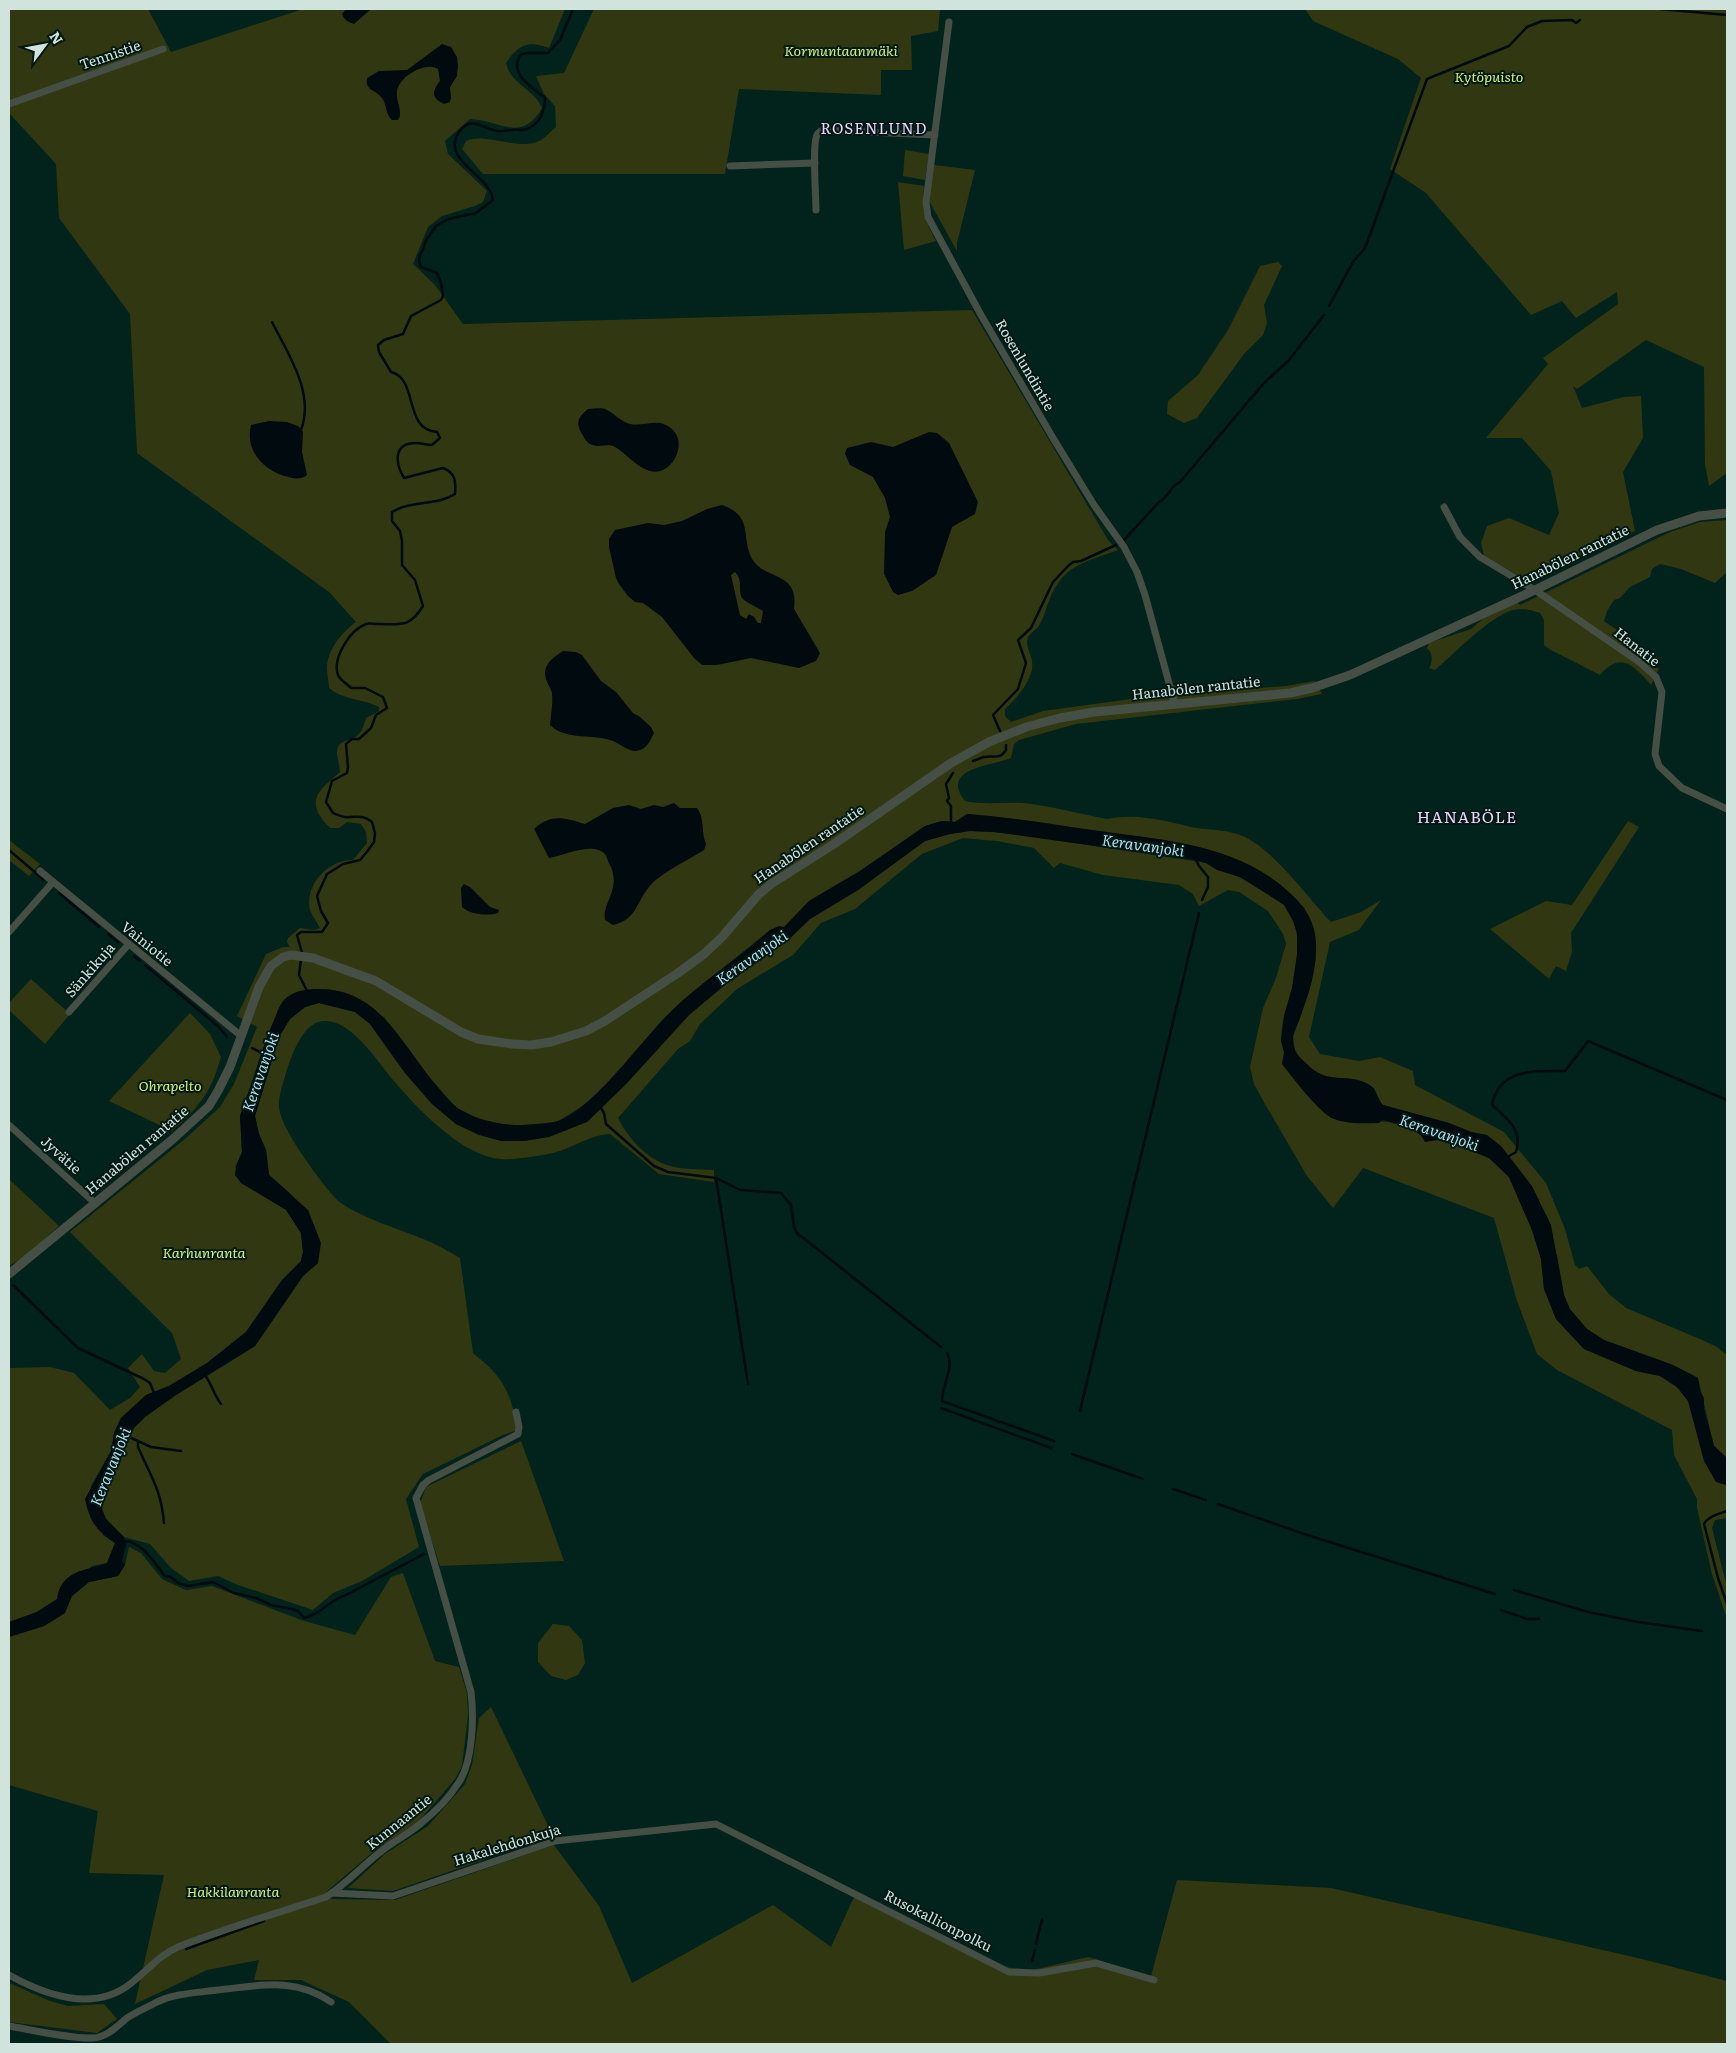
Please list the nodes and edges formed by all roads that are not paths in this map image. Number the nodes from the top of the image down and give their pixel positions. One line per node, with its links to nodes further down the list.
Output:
1 (949, 22): 4 (street, Rosenlundintie)
2 (163, 50): 3 (street, Tennistie)
3 (9, 104)
4 (935, 135): 5 (street); 11 (street, Rosenlundintie)
5 (815, 163): 6 (street); 7 (street)
6 (730, 166)
7 (816, 210)
8 (1444, 507): 10 (street, Hanatie)
9 (1727, 512): 10 (street, Hanabölen rantatie)
10 (1535, 590): 11 (street, Hanabölen rantatie); 12 (street, Hanatie)
11 (1175, 705): 18 (street, Hanabölen rantatie)
12 (1727, 809)
13 (40, 871): 14 (street, Vainiotie)
14 (53, 882): 15 (street); 16 (street, Vainiotie)
15 (9, 932)
16 (128, 945): 17 (street, Sänkikuja); 18 (street, Vainiotie)
17 (69, 1012)
18 (240, 1035): 20 (street, Hanabölen rantatie)
19 (9, 1125): 20 (street, Jyvätie)
20 (96, 1204): 21 (street, Hanabölen rantatie)
21 (9, 1274)
22 (516, 1412): 24 (street, Kunnaantie)
23 (722, 1826): 24 (street, Hakalehdonkuja); 26 (street, Rusokallionpolku)
24 (332, 1894): 25 (street, Kunnaantie)
25 (9, 1975)
26 (1154, 1980)
27 (331, 2002): 28 (street)
28 (9, 2026)

